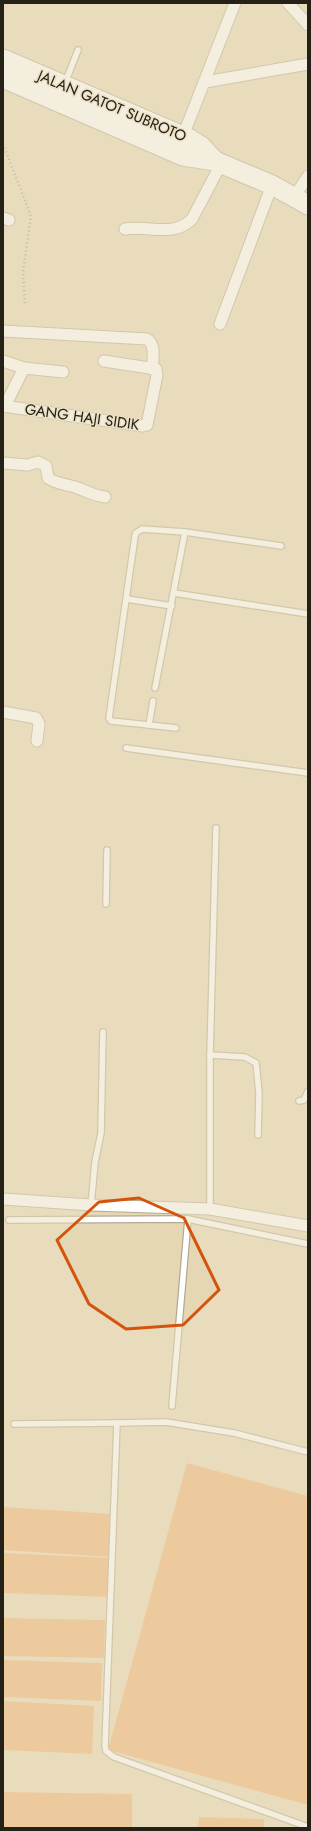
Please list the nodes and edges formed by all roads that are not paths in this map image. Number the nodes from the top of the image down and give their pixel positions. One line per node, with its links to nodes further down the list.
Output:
1 (235, 3): 8 (street)
2 (288, 3): 3 (street)
3 (308, 25)
4 (78, 50): 9 (lane)
5 (3, 59): 9 (highway, JALAN GATOT SUBROTO)
6 (308, 64): 8 (street)
7 (3, 78): 11 (highway, JALAN GATOT SUBROTO)
8 (205, 82): 10 (street)
9 (64, 86): 10 (highway, JALAN GATOT SUBROTO)
10 (183, 136): 11 (highway, JALAN GATOT SUBROTO)
11 (218, 162): 13 (highway, JALAN GATOT SUBROTO); 15 (street)
12 (308, 176): 14 (street)
13 (272, 186): 14 (highway, JALAN GATOT SUBROTO); 16 (street)
14 (301, 201)
15 (126, 230)
16 (220, 324)
17 (3, 331): 21 (street)
18 (3, 361): 20 (street)
19 (104, 361): 21 (street)
20 (24, 368): 22 (street); 23 (street)
21 (152, 369): 23 (street, GANG HAJI SIDIK)
22 (63, 372)
23 (4, 406)
24 (3, 463): 25 (street)
25 (105, 497)
26 (185, 532): 27 (lane); 28 (lane); 29 (lane)
27 (281, 546)
28 (174, 594): 30 (lane); 31 (lane)
29 (127, 599): 30 (lane); 35 (lane)
30 (172, 606): 32 (lane)
31 (308, 614)
32 (155, 688)
33 (153, 701): 35 (lane)
34 (3, 712): 37 (street)
35 (149, 725): 36 (lane)
36 (176, 728)
37 (37, 741)
38 (126, 748): 39 (lane)
39 (308, 773)
40 (216, 828): 44 (lane)
41 (107, 850): 42 (lane)
42 (106, 904)
43 (103, 1032): 49 (lane)
44 (210, 1055): 47 (lane); 50 (lane)
45 (308, 1091): 46 (lane)
46 (299, 1101)
47 (258, 1135)
48 (3, 1199): 49 (street)
49 (91, 1205): 50 (street)
50 (210, 1209): 53 (street)
51 (188, 1219): 52 (lane); 54 (lane); 55 (lane)
52 (9, 1220)
53 (308, 1226)
54 (308, 1244)
55 (172, 1406)
56 (117, 1423): 57 (lane); 58 (lane); 59 (lane)
57 (14, 1424)
58 (308, 1452)
59 (308, 1827)

